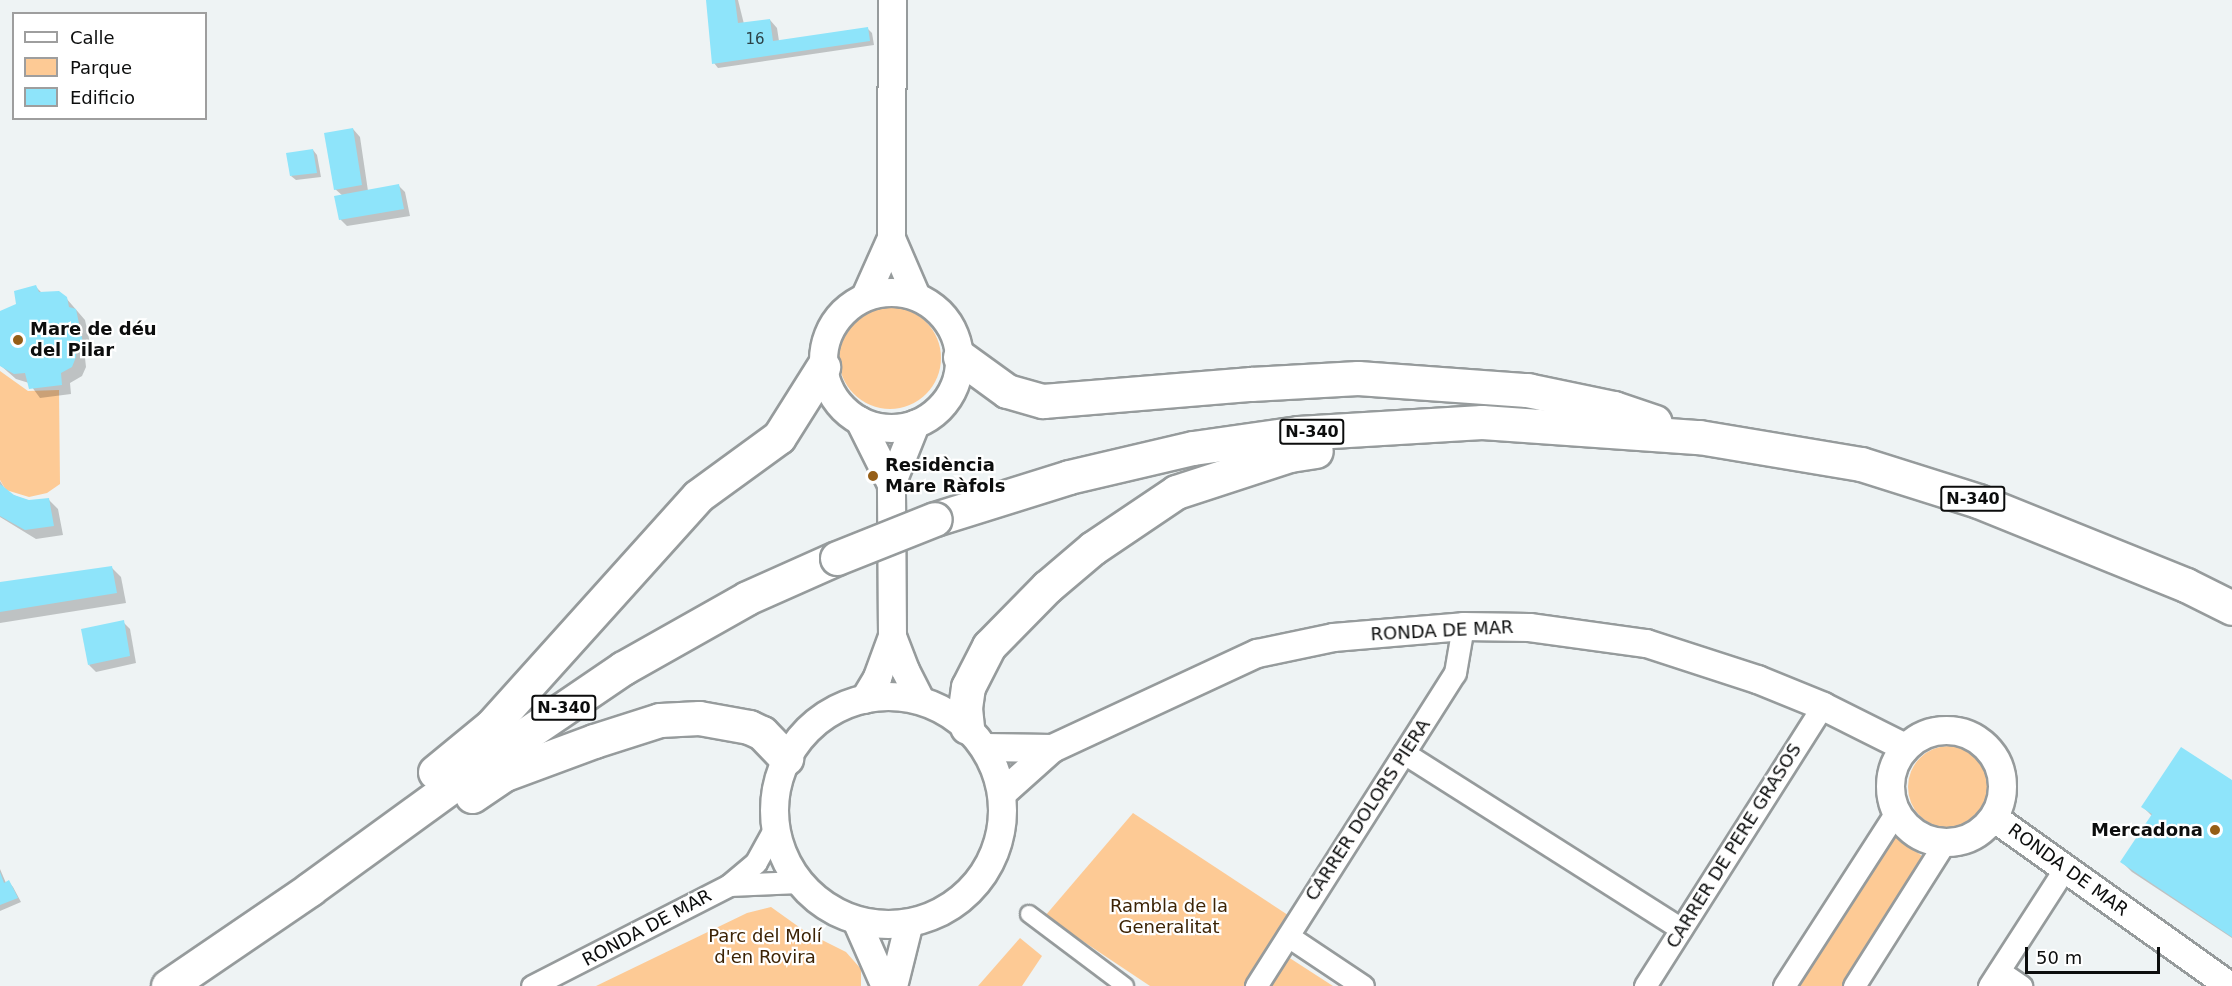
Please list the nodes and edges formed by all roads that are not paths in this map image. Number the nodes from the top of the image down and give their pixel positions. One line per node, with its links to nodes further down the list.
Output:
1 (892, 0): 2 (street)
2 (891, 238): 3 (street); 4 (street)
3 (865, 296): 4 (street); 6 (street)
4 (916, 296): 5 (street)
5 (960, 357): 8 (street); 9 (highway)
6 (823, 367): 7 (street); 30 (highway)
7 (859, 420): 8 (street); 10 (street)
8 (915, 424): 10 (street)
9 (1699, 437): 11 (highway, N-340); 17 (highway); 30 (highway, N-340, bridge)
10 (891, 484): 13 (street)
11 (2232, 608)
12 (1463, 626): 16 (street, RONDA DE MAR); 19 (street, RONDA DE MAR); 20 (street, CARRER DOLORS PIERA)
13 (892, 636): 14 (street); 15 (street)
14 (864, 699): 15 (street); 21 (street)
15 (920, 699): 17 (street)
16 (1823, 706): 18 (street, RONDA DE MAR); 35 (street, CARRER DE PERE GRASOS)
17 (975, 737): 19 (street, RONDA DE MAR); 22 (street)
18 (1905, 747): 23 (street); 24 (street, RONDA DE MAR)
19 (1052, 748): 22 (street, RONDA DE MAR)
20 (1404, 753): 35 (street); 36 (street, CARRER DOLORS PIERA)
21 (786, 758): 25 (street); 32 (highway)
22 (1005, 790): 34 (street)
23 (1896, 812): 26 (street, RONDA DE MAR); 46 (street)
24 (1993, 817): 26 (street, RONDA DE MAR); 27 (street, RONDA DE MAR)
25 (775, 828): 28 (street); 29 (street, RONDA DE MAR)
26 (1945, 842): 47 (street)
27 (2065, 868): 37 (street); 49 (street, RONDA DE MAR)
28 (800, 882): 29 (street, RONDA DE MAR); 33 (street)
29 (729, 885): 38 (street, RONDA DE MAR)
30 (310, 890): 32 (highway, N-340)
31 (1029, 914): 42 (street)
32 (273, 915): 39 (highway, N-340)
33 (856, 920): 34 (street); 40 (street)
34 (908, 926): 41 (street)
35 (1681, 929): 45 (street, CARRER DE PERE GRASOS)
36 (1288, 936): 43 (street, CARRER DOLORS PIERA); 44 (street)
37 (1994, 979): 48 (street)
38 (535, 985)
39 (168, 986)
40 (885, 986)
41 (893, 986)
42 (1125, 986)
43 (1256, 986)
44 (1363, 986)
45 (1645, 986)
46 (1784, 986)
47 (1854, 986)
48 (2021, 986)
49 (2230, 986)

